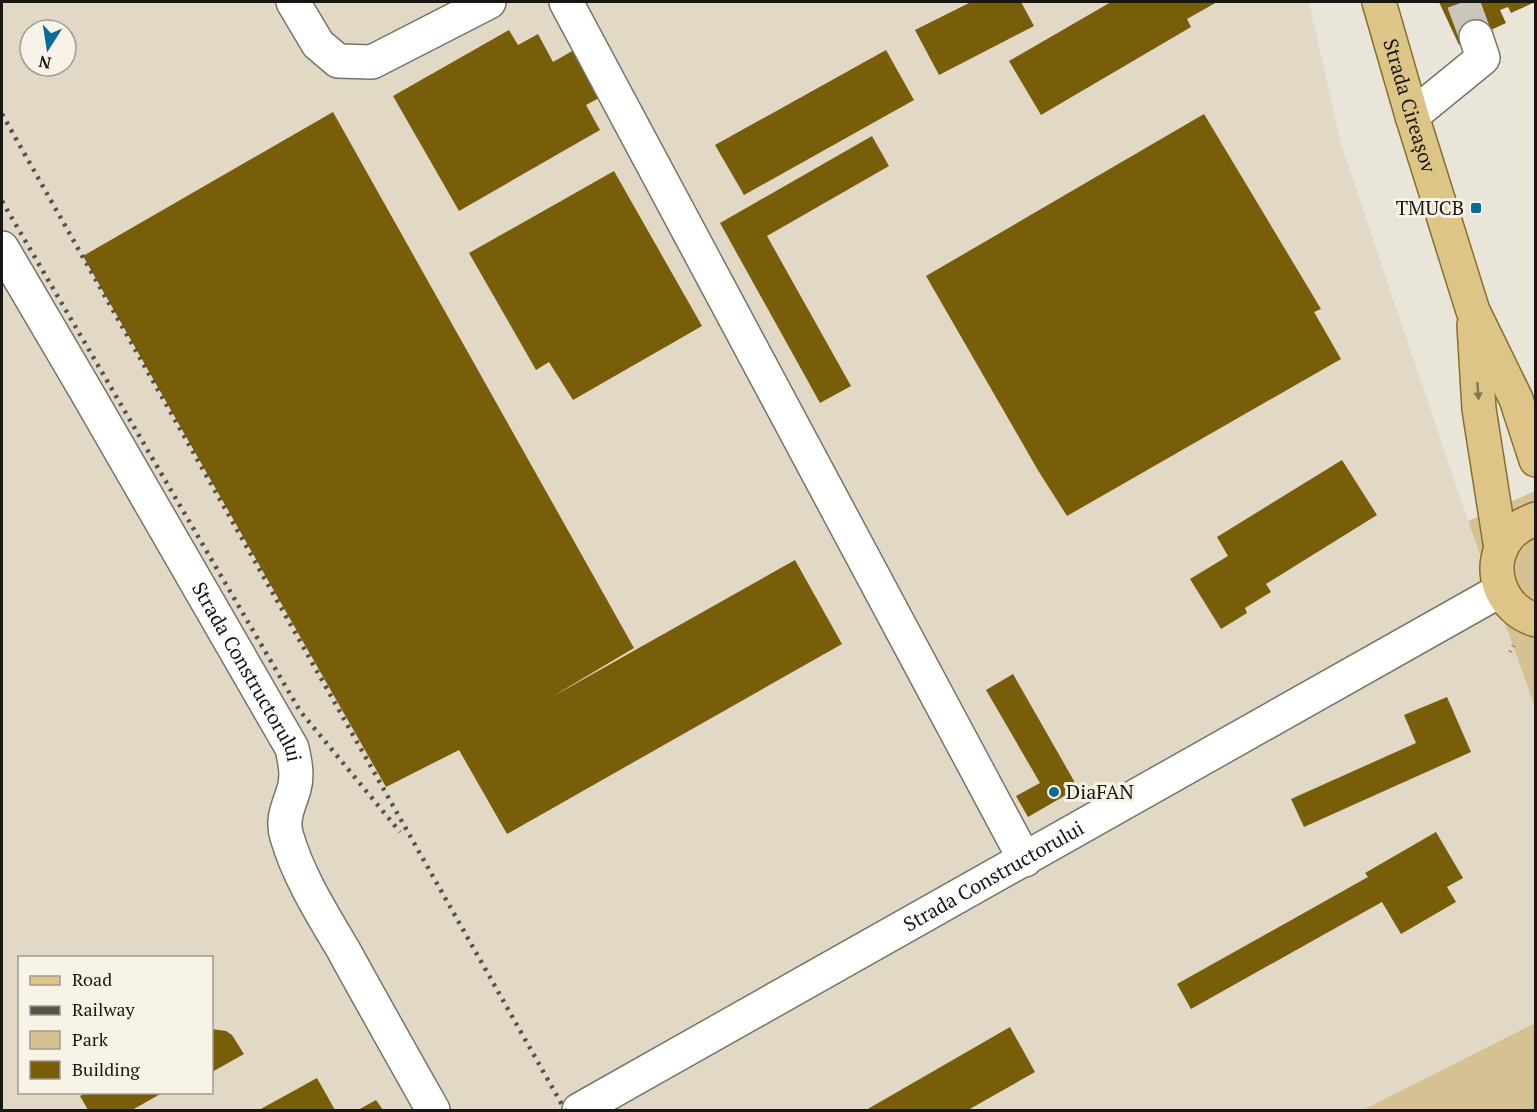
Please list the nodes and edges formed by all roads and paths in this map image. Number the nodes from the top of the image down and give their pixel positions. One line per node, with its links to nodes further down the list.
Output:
1 (292, 2): 2 (street)
2 (489, 2)
3 (566, 2): 14 (street)
4 (1379, 2): 6 (main road, Strada Cireașov)
5 (1476, 37): 6 (street)
6 (1412, 116): 8 (main road, Strada Cireașov)
7 (2, 248): 15 (street, Strada Constructorului)
8 (1473, 312): 9 (main road, Strada Cireașov); 11 (main road, Strada Cireașov, one-way to 11)
9 (1536, 460)
10 (1536, 519): 11 (main road)
11 (1501, 549): 12 (main road, Strada Cireașov)
12 (1501, 590): 13 (main road); 14 (street, Strada Constructorului)
13 (1532, 626)
14 (1025, 860): 16 (street, Strada Constructorului)
15 (433, 1110)
16 (579, 1110)

